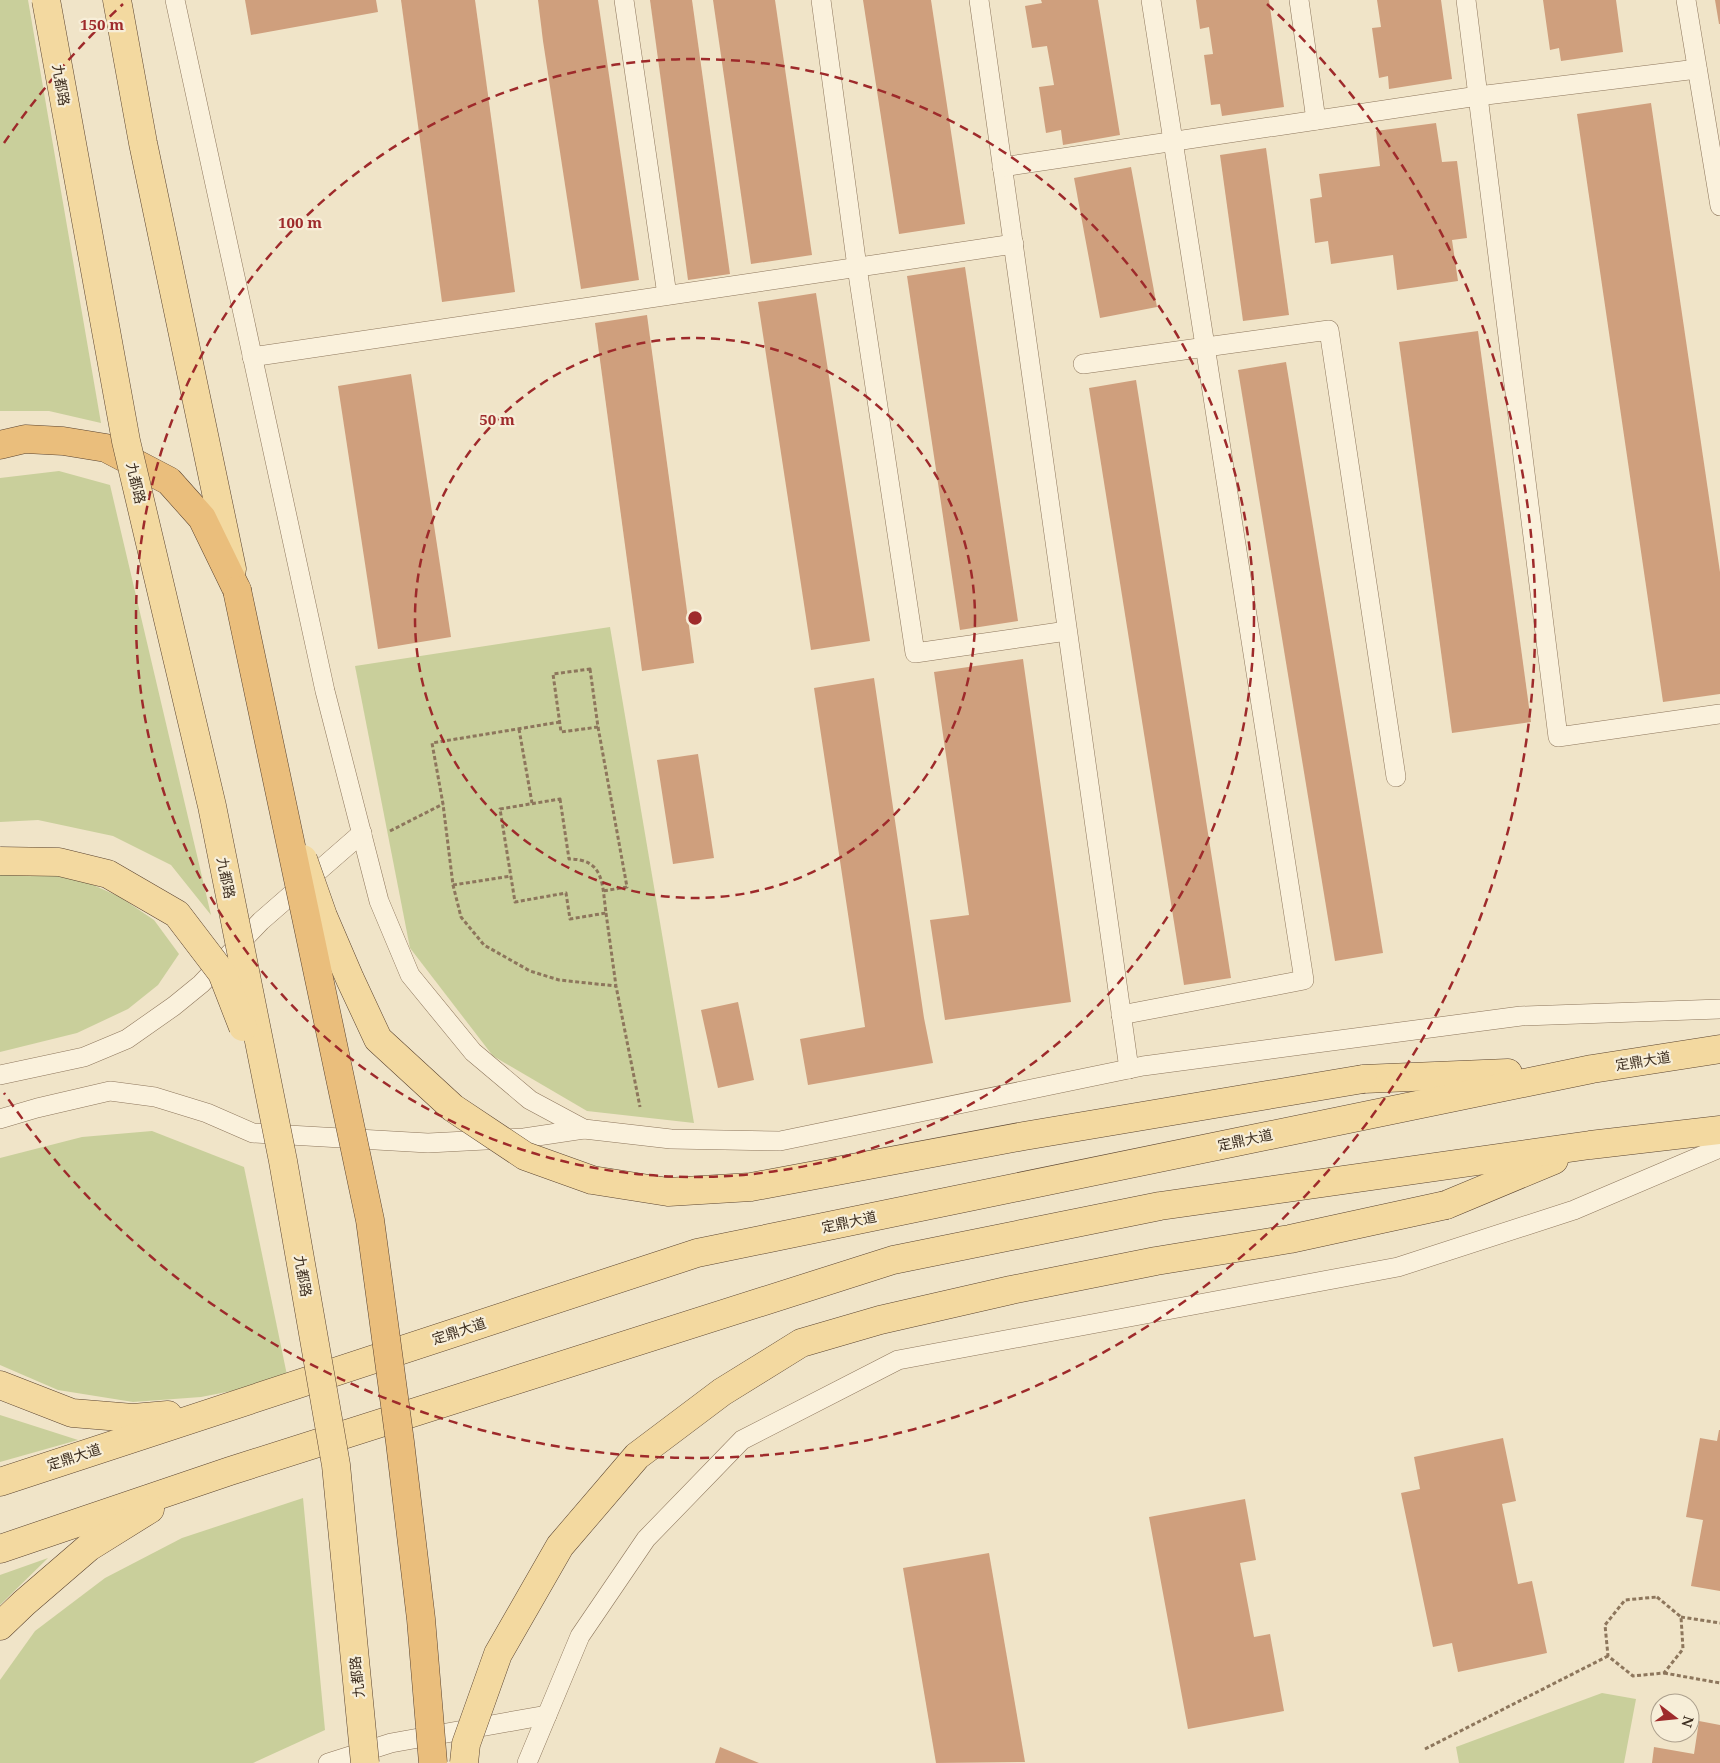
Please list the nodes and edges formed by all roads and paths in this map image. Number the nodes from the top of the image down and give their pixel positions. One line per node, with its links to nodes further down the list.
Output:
1 (46, 0): 54 (main road, 九都路, bridge)
2 (117, 0): 24 (main road)
3 (175, 0): 21 (lane)
4 (624, 0): 19 (lane)
5 (821, 0): 18 (lane)
6 (979, 0): 15 (lane)
7 (1151, 0): 14 (lane)
8 (1299, 0): 13 (lane)
9 (1466, 0): 12 (lane)
10 (1686, 0): 11 (lane)
11 (1697, 69): 12 (lane); 16 (lane)
12 (1478, 96): 13 (lane); 26 (lane)
13 (1316, 120): 14 (lane)
14 (1172, 142): 15 (lane); 20 (lane)
15 (1002, 166): 17 (lane)
16 (1720, 206)
17 (1014, 244): 18 (lane); 25 (lane)
18 (857, 267): 19 (lane); 25 (lane)
19 (667, 296): 21 (lane)
20 (1204, 347): 22 (lane); 30 (lane); 43 (lane)
21 (252, 357): 34 (lane)
22 (1083, 364)
23 (0, 445): 24 (highway, bridge)
24 (237, 590): 31 (highway, bridge)
25 (1067, 631): 43 (lane)
26 (1720, 714)
27 (560, 722): 28 (path); 28 (path); 29 (path)
28 (598, 727): 39 (path)
29 (519, 729): 32 (path); 33 (path)
30 (1396, 778)
31 (277, 784): 46 (main road, bridge); 70 (highway, bridge)
32 (443, 804): 35 (path); 38 (path)
33 (532, 804): 37 (path); 39 (path)
34 (362, 833): 47 (lane); 50 (lane)
35 (385, 833)
36 (0, 861): 54 (main road, bridge)
37 (511, 876): 38 (path); 40 (path)
38 (453, 885): 41 (path)
39 (603, 891): 40 (path)
40 (606, 913): 41 (path)
41 (616, 986): 48 (path)
42 (1720, 1009): 45 (lane)
43 (1121, 1015): 45 (lane)
44 (1720, 1048): 46 (main road, 定鼎大道)
45 (1129, 1069): 50 (lane)
46 (1592, 1069): 56 (main road, 定鼎大道)
47 (0, 1075)
48 (641, 1111)
49 (0, 1119): 50 (lane)
50 (584, 1129)
51 (1720, 1130): 52 (main road)
52 (1590, 1145): 57 (main road); 71 (main road, bridge)
53 (1720, 1148): 66 (lane)
54 (283, 1161): 69 (main road, 九都路, bridge)
55 (0, 1385): 56 (main road)
56 (219, 1409): 58 (main road, 定鼎大道)
57 (230, 1471): 59 (main road); 62 (main road)
58 (0, 1482)
59 (0, 1549)
60 (1680, 1618): 61 (path); 63 (path); 64 (path)
61 (1720, 1623)
62 (0, 1626)
63 (1608, 1656): 64 (path); 67 (path)
64 (1664, 1673): 65 (path)
65 (1720, 1683)
66 (547, 1715): 68 (lane); 72 (lane)
67 (1425, 1749)
68 (328, 1763)
69 (365, 1763)
70 (433, 1763)
71 (464, 1763)
72 (527, 1763)

